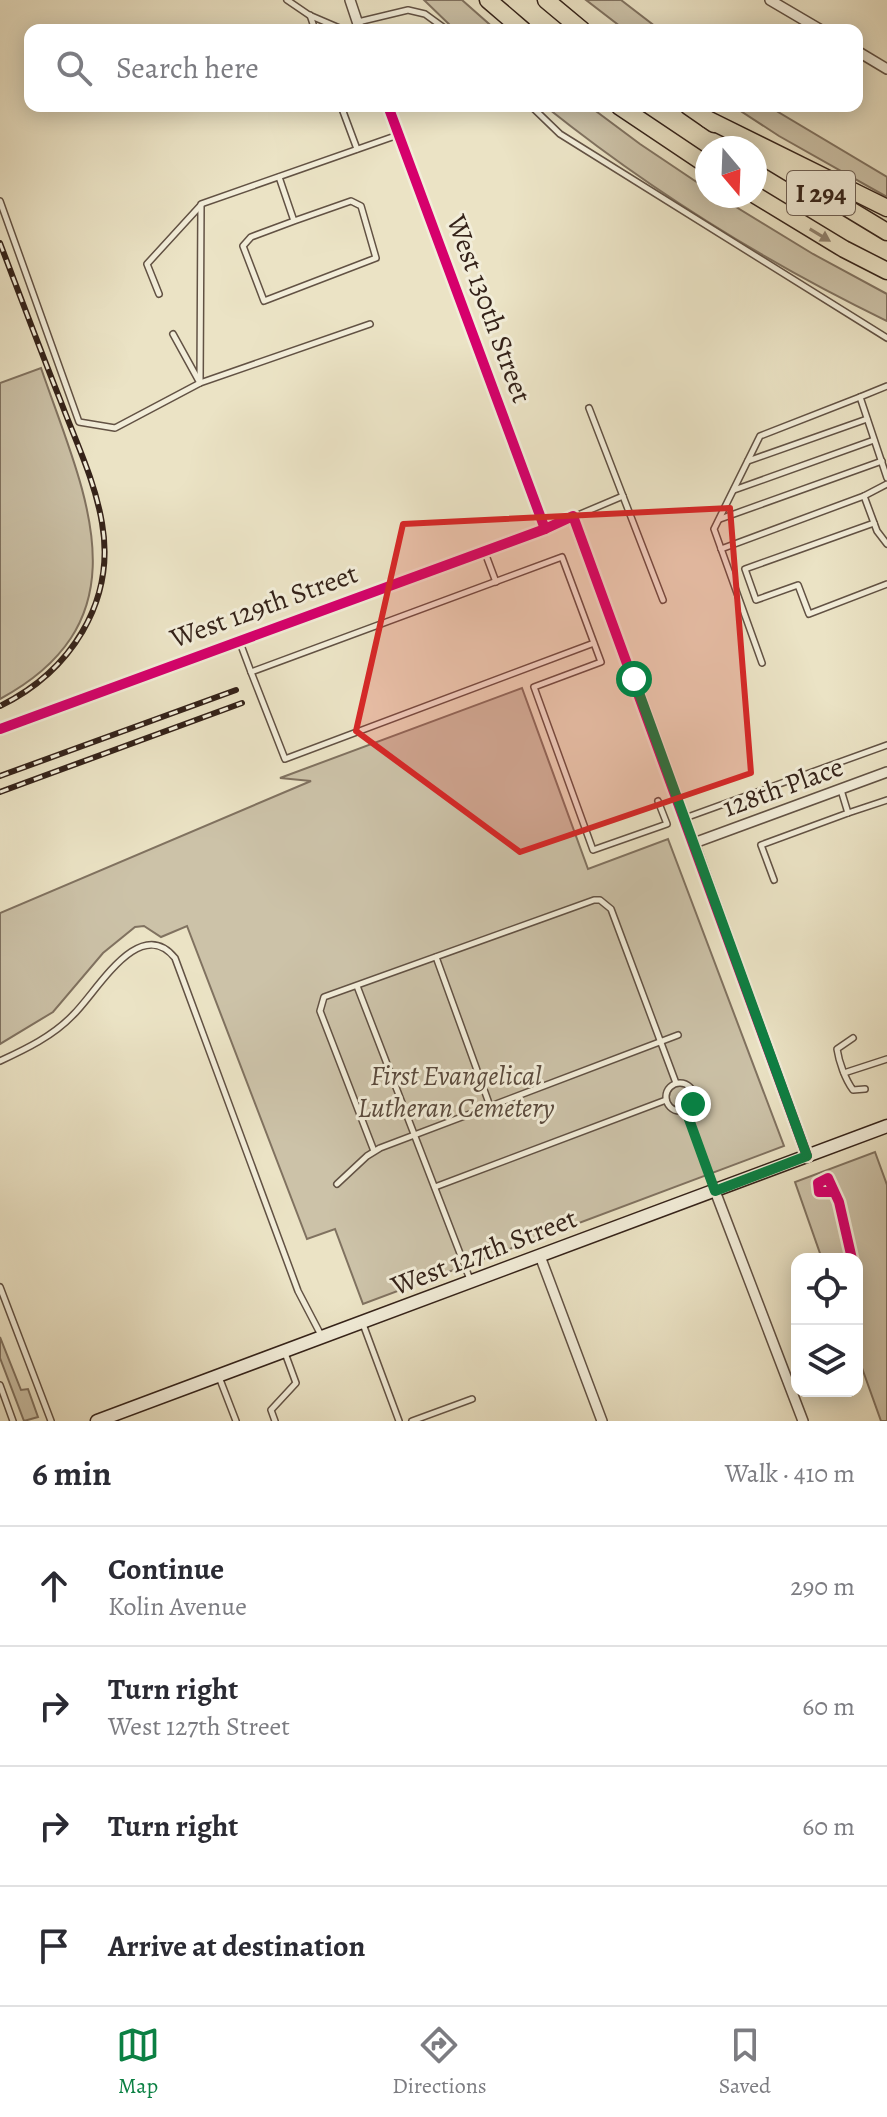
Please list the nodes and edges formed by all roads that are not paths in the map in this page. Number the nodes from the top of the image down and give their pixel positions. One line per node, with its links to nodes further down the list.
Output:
1 (287, 0): 6 (lane)
2 (350, 0): 9 (street)
3 (488, 0): 12 (highway)
4 (546, 0): 13 (highway)
5 (770, 0): 14 (street)
6 (309, 15): 7 (lane); 8 (lane)
7 (313, 24)
8 (330, 24)
9 (358, 24)
10 (365, 24): 11 (lane)
11 (439, 24)
12 (516, 24)
13 (575, 24)
14 (811, 24)
15 (863, 55): 16 (street)
16 (887, 69)
17 (343, 112): 25 (lane)
18 (390, 112): 23 (street, West 130th Street)
19 (537, 112): 39 (lane)
20 (628, 112): 26 (highway)
21 (697, 112): 22 (highway)
22 (707, 119): 24 (highway); 32 (highway)
23 (398, 134): 25 (lane); 55 (street, West 130th Street)
24 (730, 136)
25 (357, 149): 28 (lane)
26 (695, 157)
27 (767, 160): 34 (highway, I 294)
28 (279, 177): 31 (lane); 33 (lane)
29 (0, 201): 40 (lane)
30 (767, 202): 35 (highway, I 294, one-way to 35)
31 (201, 204): 36 (lane); 40 (lane)
32 (887, 208)
33 (294, 221): 33 (lane)
34 (887, 232)
35 (887, 271)
36 (159, 294)
37 (370, 324): 40 (lane)
38 (173, 334): 40 (lane)
39 (887, 338)
40 (200, 383)
41 (887, 386): 42 (lane)
42 (860, 397): 44 (lane); 46 (lane)
43 (589, 408): 50 (lane)
44 (867, 419): 45 (lane); 46 (lane)
45 (874, 440): 47 (lane); 49 (lane)
46 (748, 461): 49 (lane)
47 (882, 461): 48 (lane); 53 (lane)
48 (887, 481): 51 (lane)
49 (734, 490): 53 (lane)
50 (623, 496): 52 (lane); 61 (lane)
51 (864, 496): 54 (lane); 57 (lane)
52 (573, 516): 55 (lane); 73 (lane)
53 (719, 519): 57 (lane)
54 (874, 523): 56 (lane); 60 (lane)
55 (545, 529): 58 (street, West 129th Street)
56 (887, 544)
57 (721, 549): 64 (lane)
58 (484, 550): 59 (lane); 62 (street, West 129th Street)
59 (496, 582): 63 (lane); 65 (lane)
60 (887, 584)
61 (663, 600)
62 (239, 640): 65 (lane); 66 (street, West 129th Street)
63 (594, 643): 65 (lane); 71 (lane)
64 (762, 663)
65 (251, 672)
66 (0, 729)
67 (887, 745): 73 (lane)
68 (887, 772): 69 (street, 128th Place)
69 (840, 790): 72 (lane); 74 (street, 128th Place)
70 (887, 800): 72 (lane)
71 (658, 801)
72 (848, 813): 75 (lane)
73 (685, 818): 74 (lane)
74 (694, 843): 92 (street)
75 (774, 880)
76 (436, 957): 77 (lane); 80 (lane); 87 (lane)
77 (357, 986): 90 (lane); 91 (lane)
78 (678, 1035): 80 (lane)
79 (853, 1038): 83 (lane)
80 (661, 1042): 84 (lane); 87 (lane)
81 (887, 1059): 83 (lane)
82 (0, 1061): 100 (lane)
83 (844, 1073): 85 (lane)
84 (676, 1083): 86 (lane); 88 (lane)
85 (865, 1089)
86 (666, 1100): 88 (lane); 94 (lane)
87 (490, 1106): 90 (lane)
88 (686, 1111): 95 (lane)
89 (887, 1126): 92 (main road, West 127th Street)
90 (415, 1134): 91 (lane); 94 (lane)
91 (374, 1151): 93 (lane)
92 (807, 1156): 95 (main road, West 127th Street)
93 (337, 1184)
94 (435, 1187): 97 (lane)
95 (715, 1191): 96 (main road, West 127th Street); 114 (street)
96 (540, 1256): 97 (main road, West 127th Street); 113 (street)
97 (471, 1283): 99 (main road, West 127th Street)
98 (0, 1287): 107 (lane)
99 (363, 1323): 100 (main road, West 127th Street); 111 (lane)
100 (322, 1338): 101 (main road, West 127th Street)
101 (285, 1352): 102 (main road, West 127th Street); 110 (lane)
102 (219, 1376): 108 (main road, West 127th Street); 109 (lane)
103 (0, 1385): 105 (lane)
104 (472, 1399): 112 (lane)
105 (3, 1400): 106 (lane)
106 (13, 1421)
107 (51, 1421)
108 (97, 1421)
109 (236, 1421)
110 (275, 1421)
111 (399, 1421)
112 (412, 1421)
113 (602, 1421)
114 (803, 1421)

